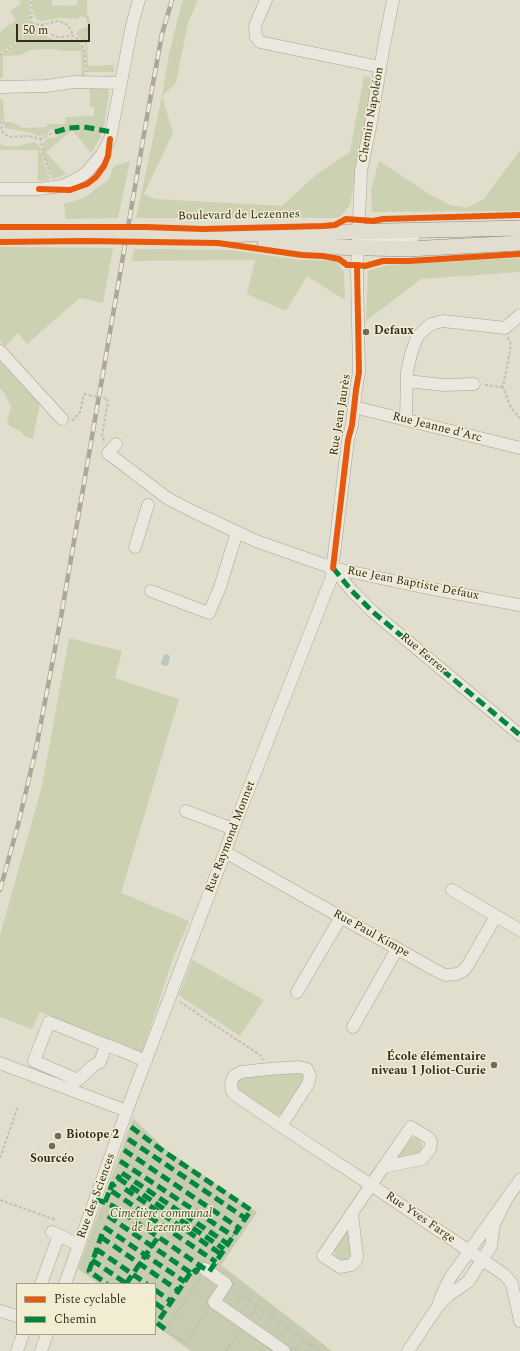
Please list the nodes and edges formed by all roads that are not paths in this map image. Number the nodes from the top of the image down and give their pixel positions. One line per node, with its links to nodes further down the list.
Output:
1 (139, 0): 5 (street)
2 (266, 0): 4 (street)
3 (393, 0): 4 (street, Chemin Napoléon)
4 (380, 67): 10 (street, Chemin Napoléon)
5 (121, 83): 6 (street); 7 (street)
6 (0, 87)
7 (0, 189)
8 (0, 229): 12 (street)
9 (520, 230): 10 (main road, Boulevard de Lezennes); 15 (street)
10 (359, 232): 13 (main road, Boulevard de Lezennes); 15 (street, Chemin Napoléon)
11 (0, 234): 12 (main road, Boulevard de Lezennes)
12 (27, 234): 13 (main road, Boulevard de Lezennes, bridge)
13 (212, 235): 15 (main road, Boulevard de Lezennes)
14 (520, 242): 15 (main road, Boulevard de Lezennes)
15 (358, 248): 20 (street, Rue Jean Jaurès)
16 (520, 315): 18 (street)
17 (0, 351): 22 (street)
18 (407, 381): 19 (street); 21 (street)
19 (474, 384)
20 (354, 407): 21 (street, Rue Jeanne d'Arc); 28 (street, Rue Jean Jaurès)
21 (406, 420): 24 (street, Rue Jeanne d'Arc)
22 (66, 422)
23 (116, 444): 25 (street, Rue Jean Baptiste Defaux)
24 (520, 448)
25 (150, 496): 26 (street, Rue Jean Baptiste Defaux); 27 (street)
26 (237, 532): 28 (street, Rue Jean Baptiste Defaux); 29 (street)
27 (135, 547)
28 (333, 568): 30 (street, Rue Jean Baptiste Defaux); 31 (street, Rue Ferrer); 33 (street, Rue Raymond Monnet)
29 (151, 591)
30 (520, 605)
31 (520, 735)
32 (186, 811): 33 (street)
33 (233, 829): 34 (street, Rue Raymond Monnet)
34 (225, 852): 37 (street, Rue Paul Kimpe); 43 (street, Rue Raymond Monnet)
35 (452, 890): 36 (street)
36 (496, 916): 38 (street); 39 (street, Rue Paul Kimpe)
37 (341, 918): 39 (street, Rue Paul Kimpe); 40 (street)
38 (520, 930)
39 (397, 949): 41 (street)
40 (297, 992)
41 (353, 1027)
42 (106, 1045): 42 (street); 43 (street)
43 (146, 1061): 45 (street, Rue Raymond Monnet)
44 (0, 1063): 45 (street)
45 (128, 1109): 52 (street, Rue des Sciences)
46 (281, 1126): 46 (street, Rue Yves Farge); 49 (street, Rue Yves Farge)
47 (384, 1167): 49 (street)
48 (520, 1180): 50 (street)
49 (371, 1185): 51 (street); 53 (street, Rue Yves Farge)
50 (505, 1202): 53 (street); 54 (street)
51 (352, 1214)
52 (79, 1245): 56 (street); 57 (street, Rue des Sciences)
53 (468, 1251): 54 (street, Rue Yves Farge); 58 (street)
54 (482, 1260): 58 (street); 61 (street, Rue Yves Farge)
55 (205, 1270): 66 (street)
56 (41, 1283)
57 (65, 1283)
58 (438, 1306): 67 (street)
59 (0, 1311): 60 (street)
60 (16, 1316)
61 (520, 1321)
62 (23, 1335): 64 (street)
63 (47, 1335): 65 (street)
64 (17, 1351)
65 (41, 1351)
66 (287, 1351)
67 (408, 1351)

